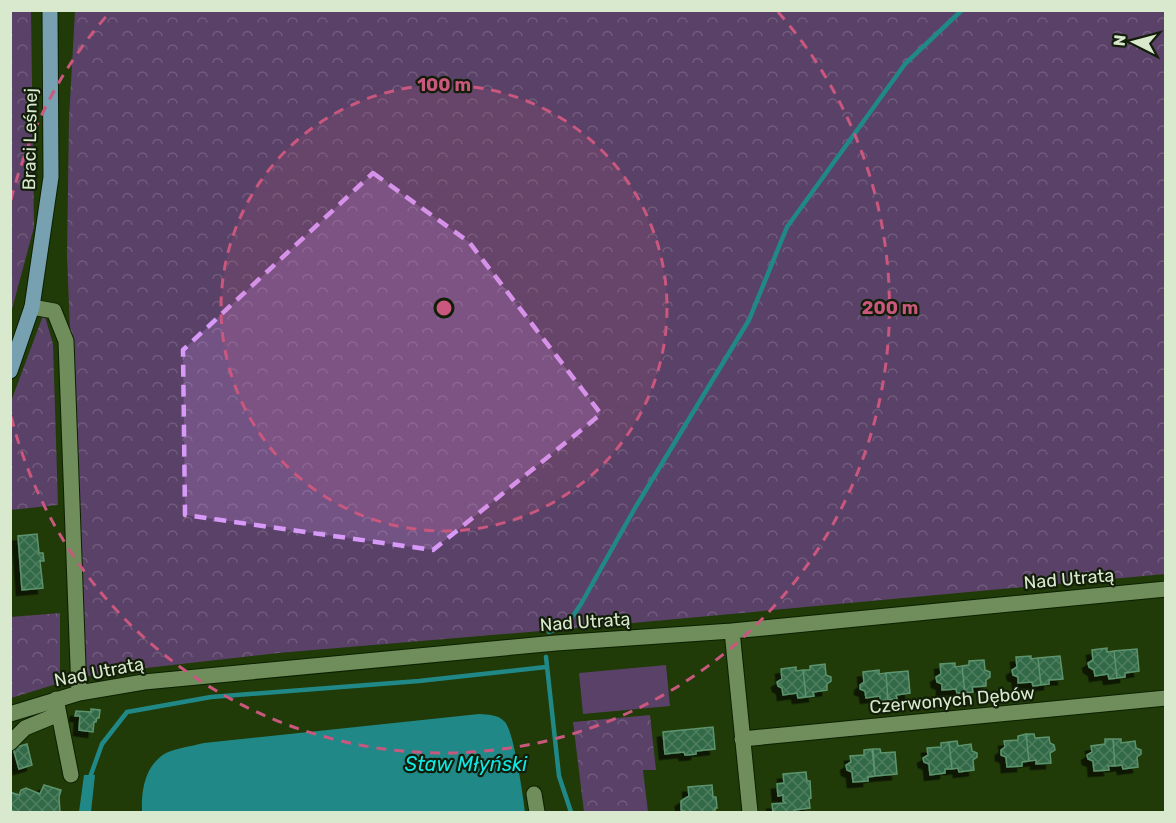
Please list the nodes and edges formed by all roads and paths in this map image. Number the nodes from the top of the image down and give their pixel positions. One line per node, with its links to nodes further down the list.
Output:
1 (50, 10): 2 (main road, Braci Leśnej)
2 (32, 307): 3 (main road, Braci Leśnej); 6 (street)
3 (10, 371)
4 (1166, 590): 5 (street, Nad Utratą)
5 (732, 631): 6 (street, Nad Utratą); 10 (street)
6 (79, 693): 8 (street, Nad Utratą)
7 (1166, 698): 10 (street, Czerwonych Dębów)
8 (58, 707): 9 (street, Nad Utratą); 11 (street); 12 (street)
9 (10, 714)
10 (742, 739): 15 (street)
11 (10, 743)
12 (71, 775)
13 (534, 794): 14 (street)
14 (537, 813)
15 (750, 813)

